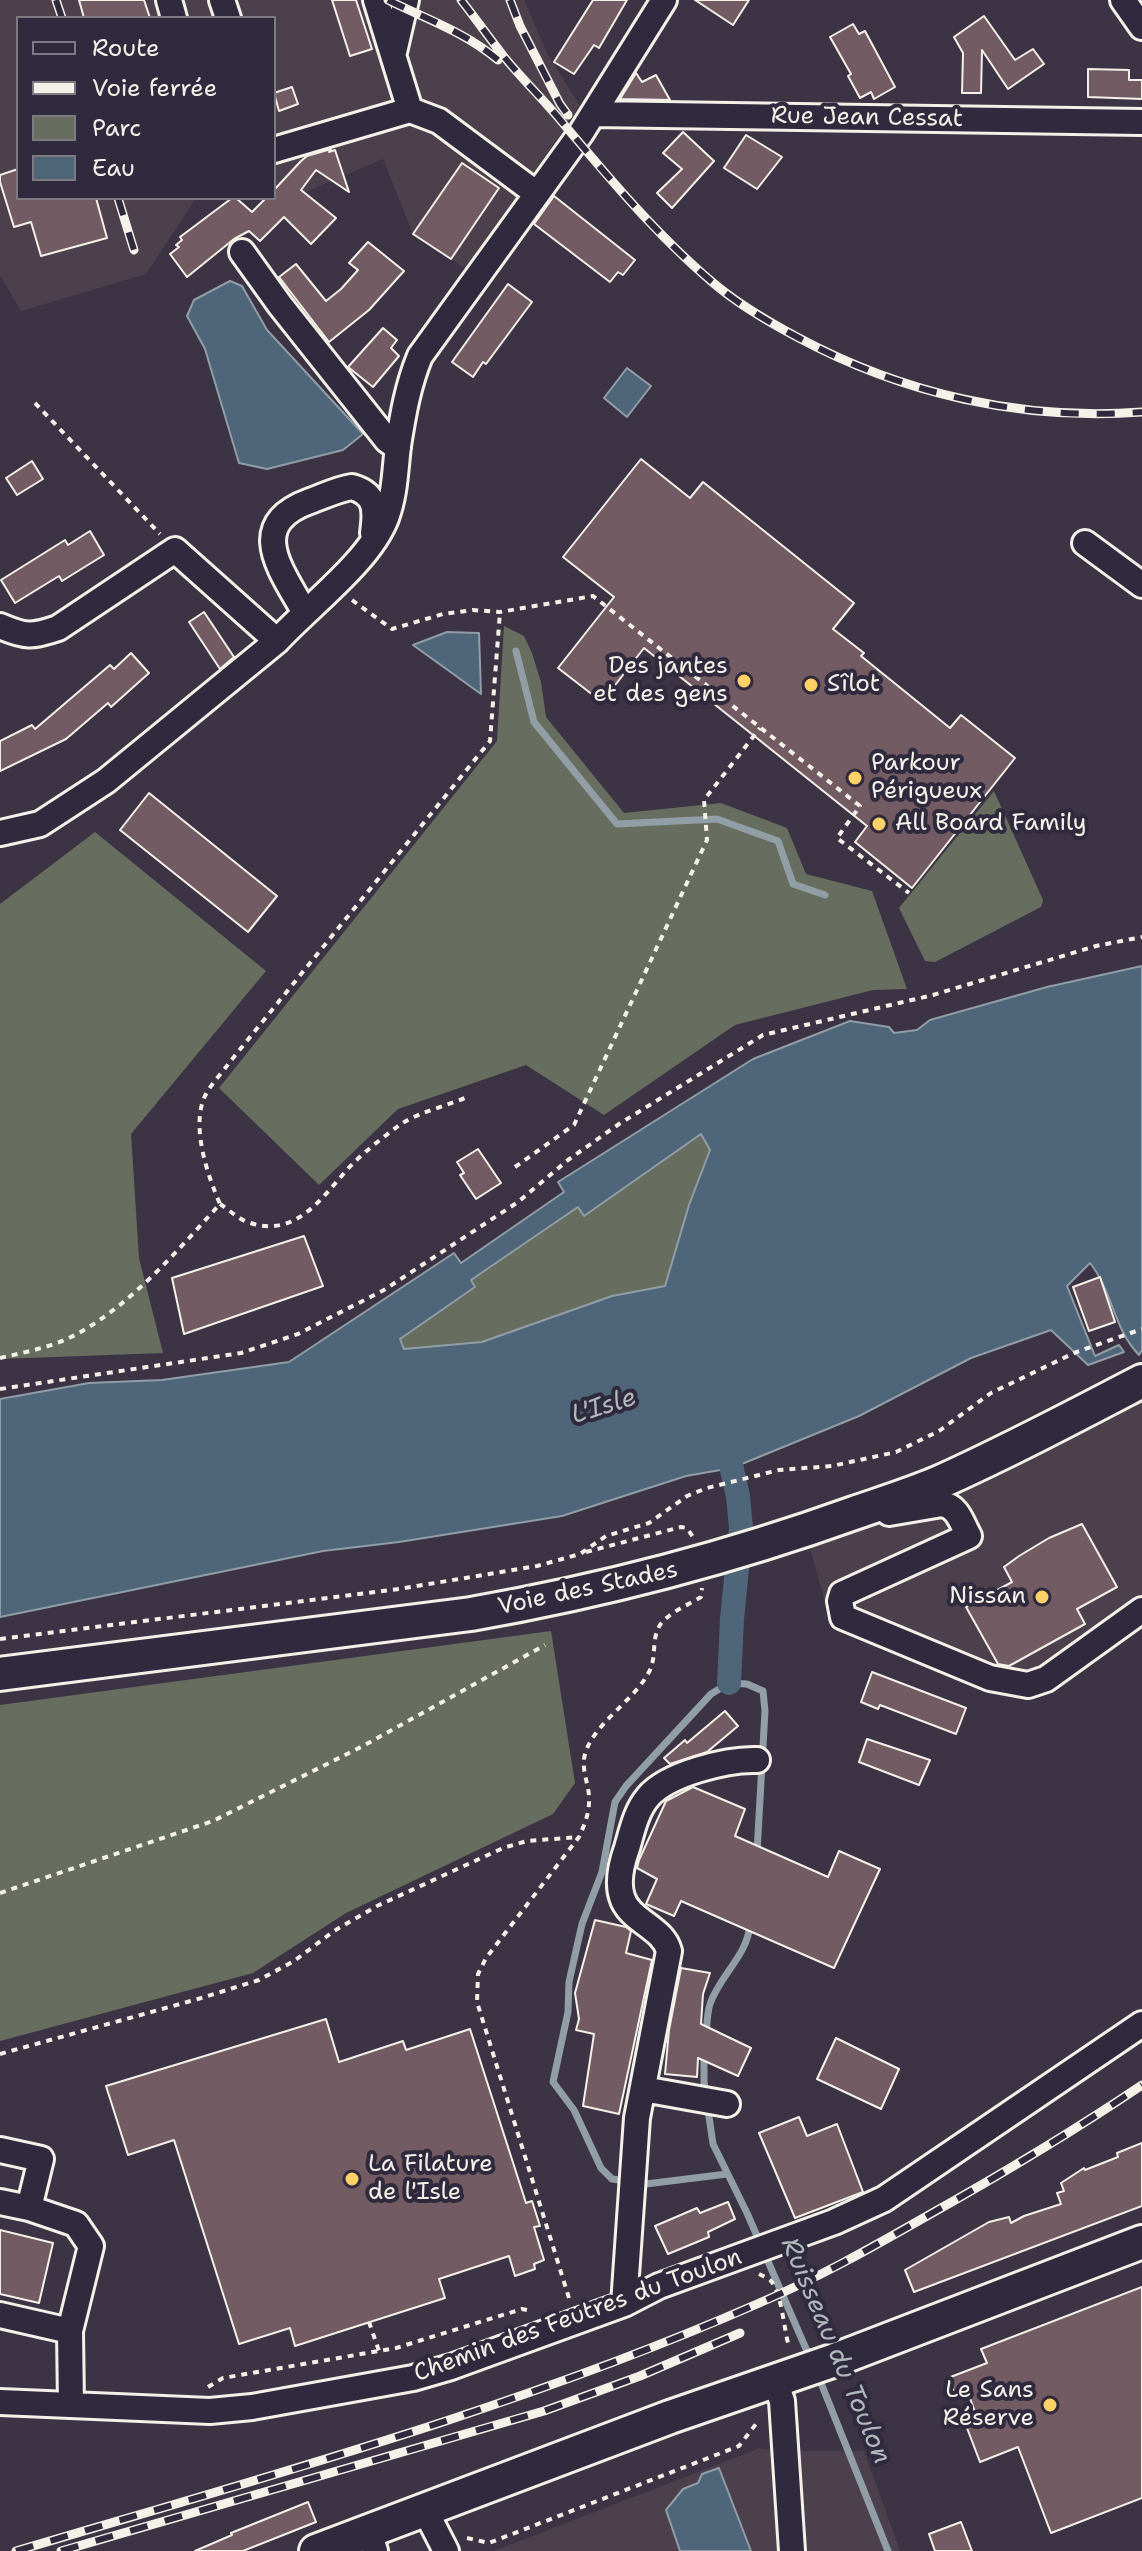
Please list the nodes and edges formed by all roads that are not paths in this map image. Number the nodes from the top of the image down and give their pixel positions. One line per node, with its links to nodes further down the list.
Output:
1 (376, 0): 6 (street)
2 (406, 0): 6 (street)
3 (664, 0): 8 (street)
4 (1123, 0): 5 (street)
5 (1142, 27)
6 (393, 56): 7 (street)
7 (410, 110): 10 (street); 11 (street)
8 (593, 114): 9 (street, Rue Jean Cessat); 11 (street)
9 (1142, 122)
10 (276, 149)
11 (537, 194): 13 (street)
12 (242, 252): 13 (street)
13 (398, 448): 14 (street)
14 (371, 543): 17 (street); 17 (street)
15 (1085, 543): 16 (street)
16 (1142, 585)
17 (305, 613): 19 (street)
18 (0, 626): 19 (street)
19 (277, 641): 20 (street)
20 (0, 833)
21 (1142, 1381): 22 (main road, Voie des Stades)
22 (828, 1523): 23 (street); 24 (main road, Voie des Stades)
23 (1142, 1610)
24 (0, 1674)
25 (757, 1760): 27 (street)
26 (1142, 2024): 33 (street, Chemin des Feutres du Toulon)
27 (643, 2089): 28 (street); 33 (street)
28 (724, 2103)
29 (0, 2150): 31 (street)
30 (0, 2202): 31 (street)
31 (29, 2208): 35 (street)
32 (1142, 2242): 36 (main road)
33 (624, 2304): 38 (street, Chemin des Feutres du Toulon)
34 (0, 2315): 35 (street)
35 (70, 2331): 38 (street)
36 (786, 2387): 39 (main road); 43 (street)
37 (0, 2402): 38 (street, Chemin des Feutres du Toulon)
38 (71, 2405)
39 (425, 2510): 40 (main road); 41 (street)
40 (372, 2541): 42 (main road)
41 (444, 2548)
42 (316, 2551)
43 (792, 2551)

